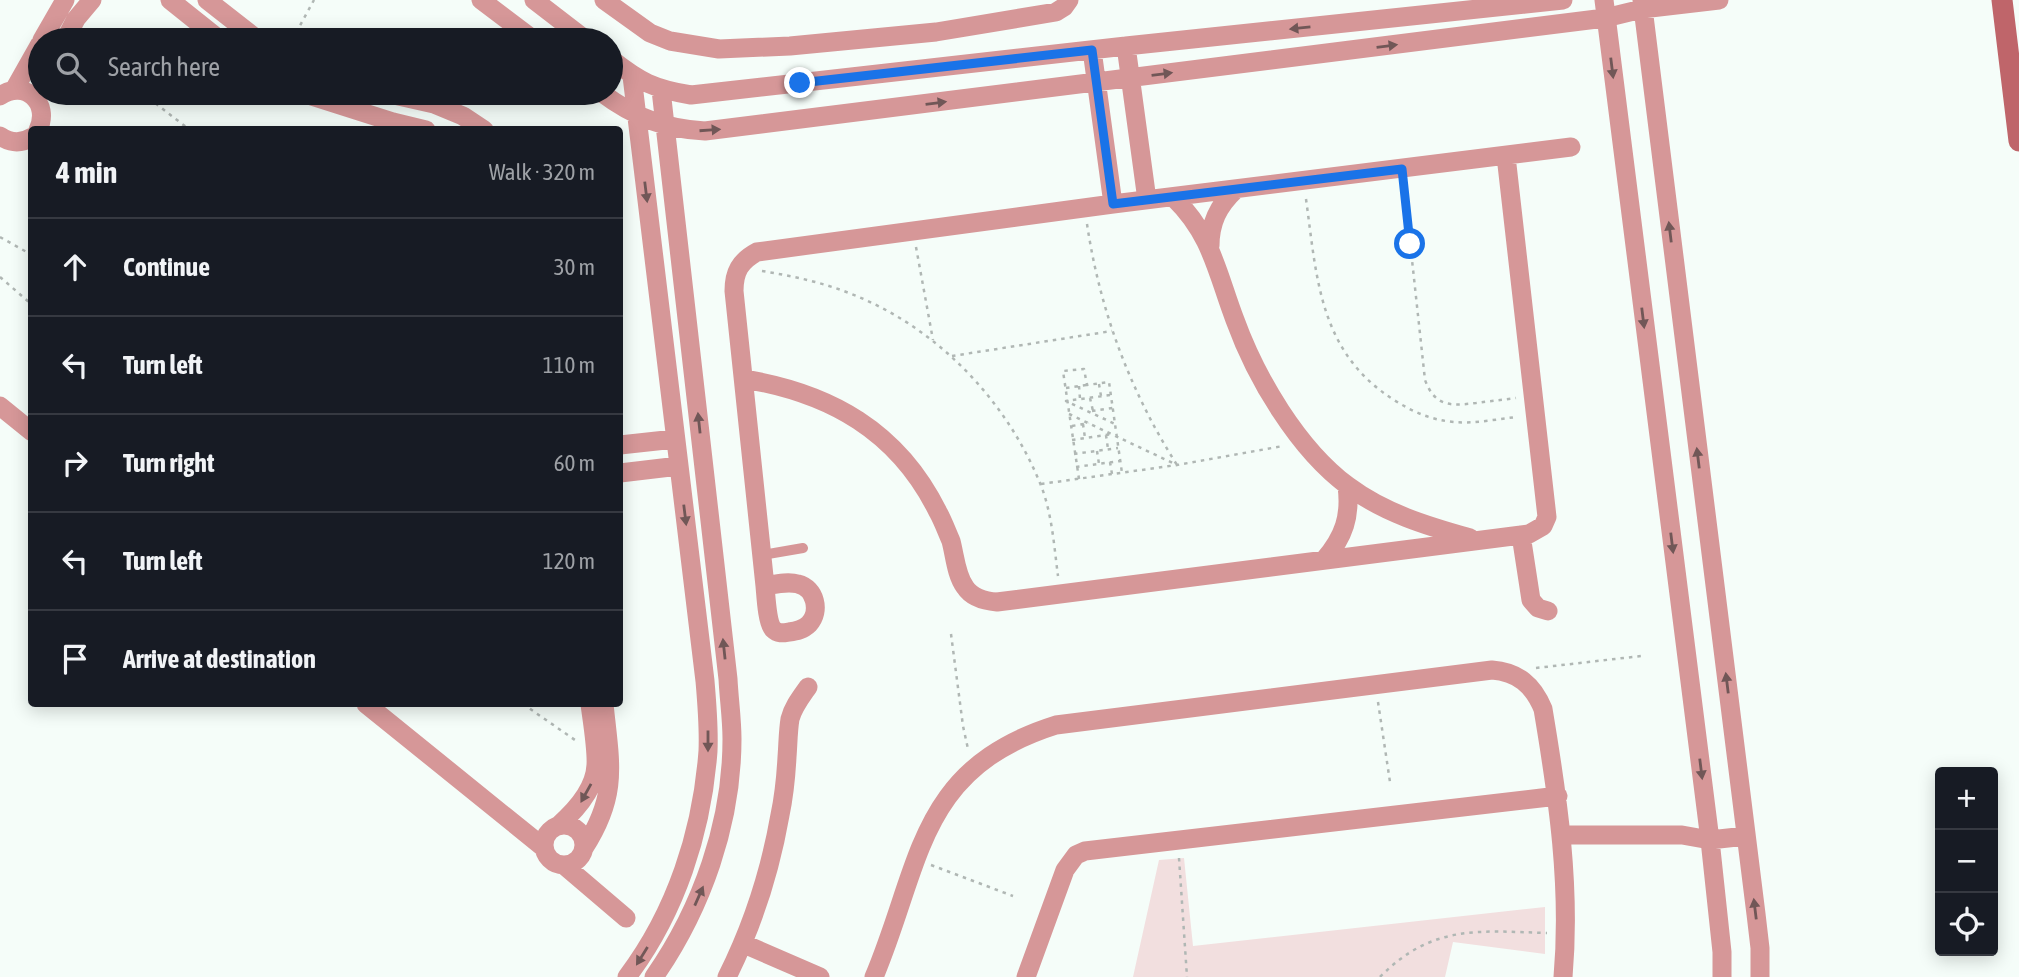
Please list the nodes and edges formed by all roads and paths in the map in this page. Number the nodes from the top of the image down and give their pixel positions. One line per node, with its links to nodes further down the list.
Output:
1 (65, 0): 16 (street)
2 (92, 0): 17 (street)
3 (170, 0): 18 (street)
4 (207, 0): 15 (street)
5 (314, 0): 21 (path)
6 (481, 0): 22 (street)
7 (534, 0): 23 (street)
8 (604, 0): 9 (street)
9 (1069, 0)
10 (1563, 0): 24 (street, one-way to 24)
11 (1718, 0): 13 (street)
12 (2002, 0): 48 (street)
13 (1642, 4): 14 (street); 139 (street, one-way to 13)
14 (1605, 9): 29 (street, one-way to 14); 141 (street, one-way to 141)
15 (235, 21): 19 (street); 20 (street)
16 (49, 28)
17 (71, 28)
18 (206, 28)
19 (230, 28)
20 (243, 28)
21 (299, 28)
22 (518, 28)
23 (570, 28)
24 (1126, 46): 25 (street); 29 (street)
25 (1092, 50): 30 (street); 31 (street)
26 (28, 60): 32 (street)
27 (623, 69): 28 (street)
28 (632, 76): 31 (street); 40 (street)
29 (1131, 78): 30 (street); 56 (street)
30 (1097, 83): 46 (street, one-way to 30); 57 (street)
31 (661, 90): 46 (street)
32 (4, 93): 33 (street)
33 (28, 93)
34 (40, 105): 42 (street)
35 (158, 105): 43 (path)
36 (341, 105): 41 (street)
37 (392, 105): 41 (street)
38 (436, 105): 45 (street)
39 (620, 105): 40 (street)
40 (637, 116): 46 (street); 94 (street, one-way to 94)
41 (393, 122): 44 (street)
42 (33, 126)
43 (185, 126)
44 (410, 126)
45 (478, 126)
46 (665, 126): 125 (street, one-way to 46)
47 (27, 137): 50 (street)
48 (2019, 141)
49 (1571, 147): 51 (street)
50 (0, 155)
51 (1506, 156): 52 (street); 80 (street)
52 (1402, 169): 53 (street); 80 (path)
53 (1304, 182): 54 (street); 80 (path)
54 (1235, 190): 55 (street); 61 (street)
55 (1174, 198): 56 (street); 61 (street)
56 (1147, 200): 57 (street)
57 (1113, 204): 58 (street)
58 (1085, 208): 59 (street); 66 (path)
59 (914, 232): 63 (street); 67 (path)
60 (0, 237): 62 (path)
61 (1210, 247): 96 (street)
62 (28, 253)
63 (738, 267): 67 (path); 69 (street)
64 (0, 277): 65 (path)
65 (28, 301)
66 (1112, 331): 68 (path); 105 (path)
67 (933, 340): 68 (path)
68 (951, 356): 112 (path)
69 (744, 379): 117 (street); 120 (street)
70 (1099, 384): 71 (path); 74 (path); 75 (path)
71 (1087, 385): 72 (path); 73 (path)
72 (1079, 386): 73 (path); 77 (path)
73 (1065, 388): 78 (path)
74 (1111, 395): 75 (path); 81 (path)
75 (1101, 396): 76 (path)
76 (1090, 398): 77 (path); 83 (path)
77 (1080, 399): 78 (path)
78 (1066, 401): 83 (path); 84 (path)
79 (0, 406): 90 (street)
80 (1534, 406): 114 (street)
81 (1113, 408): 82 (path); 88 (path)
82 (1102, 410): 83 (path); 85 (path)
83 (1091, 412): 85 (path)
84 (1068, 413): 86 (path); 89 (path)
85 (1103, 419): 88 (path)
86 (1089, 423): 87 (path); 92 (path)
87 (1083, 424): 89 (path); 93 (path)
88 (1115, 424): 92 (path)
89 (1070, 426): 95 (path)
90 (28, 429)
91 (1106, 435): 92 (path); 93 (path); 99 (path)
92 (1115, 435): 98 (path); 105 (path)
93 (1085, 438): 95 (path)
94 (675, 439): 97 (street); 106 (street)
95 (1072, 440): 101 (path)
96 (1305, 442): 105 (path); 113 (street)
97 (623, 445)
98 (1118, 448): 99 (path); 102 (path)
99 (1108, 449): 100 (path)
100 (1097, 451): 101 (path); 104 (path)
101 (1074, 454): 107 (path)
102 (1120, 461): 103 (path); 109 (path)
103 (1110, 462): 104 (path); 110 (path)
104 (1099, 464): 107 (path)
105 (1177, 465): 109 (path)
106 (678, 466): 108 (street); 126 (street, one-way to 126)
107 (1076, 467): 111 (path)
108 (623, 473)
109 (1122, 473): 110 (path)
110 (1112, 474): 111 (path)
111 (1079, 479): 112 (path)
112 (1041, 484): 120 (path)
113 (1347, 486): 115 (street); 118 (street)
114 (1521, 535): 115 (street); 121 (street)
115 (1478, 540): 118 (street)
116 (803, 548): 117 (lane)
117 (762, 555): 119 (street)
118 (1324, 560): 120 (street)
119 (765, 586)
120 (1061, 593)
121 (1548, 611)
122 (951, 635): 134 (path)
123 (1640, 656): 124 (path)
124 (1504, 671): 127 (street); 136 (street)
125 (728, 679): 126 (street); 151 (street, one-way to 125)
126 (705, 681): 150 (street, one-way to 150)
127 (1375, 685): 134 (street); 135 (path)
128 (808, 687): 149 (street)
129 (370, 707): 142 (street)
130 (527, 707): 133 (path)
131 (591, 707): 133 (street)
132 (604, 707): 133 (street)
133 (601, 762): 137 (street, one-way to 137); 143 (street)
134 (975, 768): 144 (street)
135 (1390, 782)
136 (1558, 796): 138 (street); 140 (street)
137 (559, 825): 142 (street); 143 (street)
138 (1562, 835): 141 (street); 148 (street)
139 (1746, 836): 141 (street); 160 (street, one-way to 139)
140 (1178, 839): 155 (street); 156 (path)
141 (1710, 840): 159 (street)
142 (543, 847): 145 (street)
143 (584, 848): 145 (street)
144 (915, 858): 146 (path); 154 (street)
145 (565, 866): 147 (street)
146 (1013, 896)
147 (626, 918)
148 (1564, 933): 157 (path); 158 (street)
149 (744, 944): 152 (street); 153 (street)
150 (627, 977)
151 (654, 977)
152 (727, 977)
153 (820, 977)
154 (874, 977)
155 (1026, 977)
156 (1187, 977)
157 (1380, 977)
158 (1563, 977)
159 (1722, 977)
160 (1760, 977)

